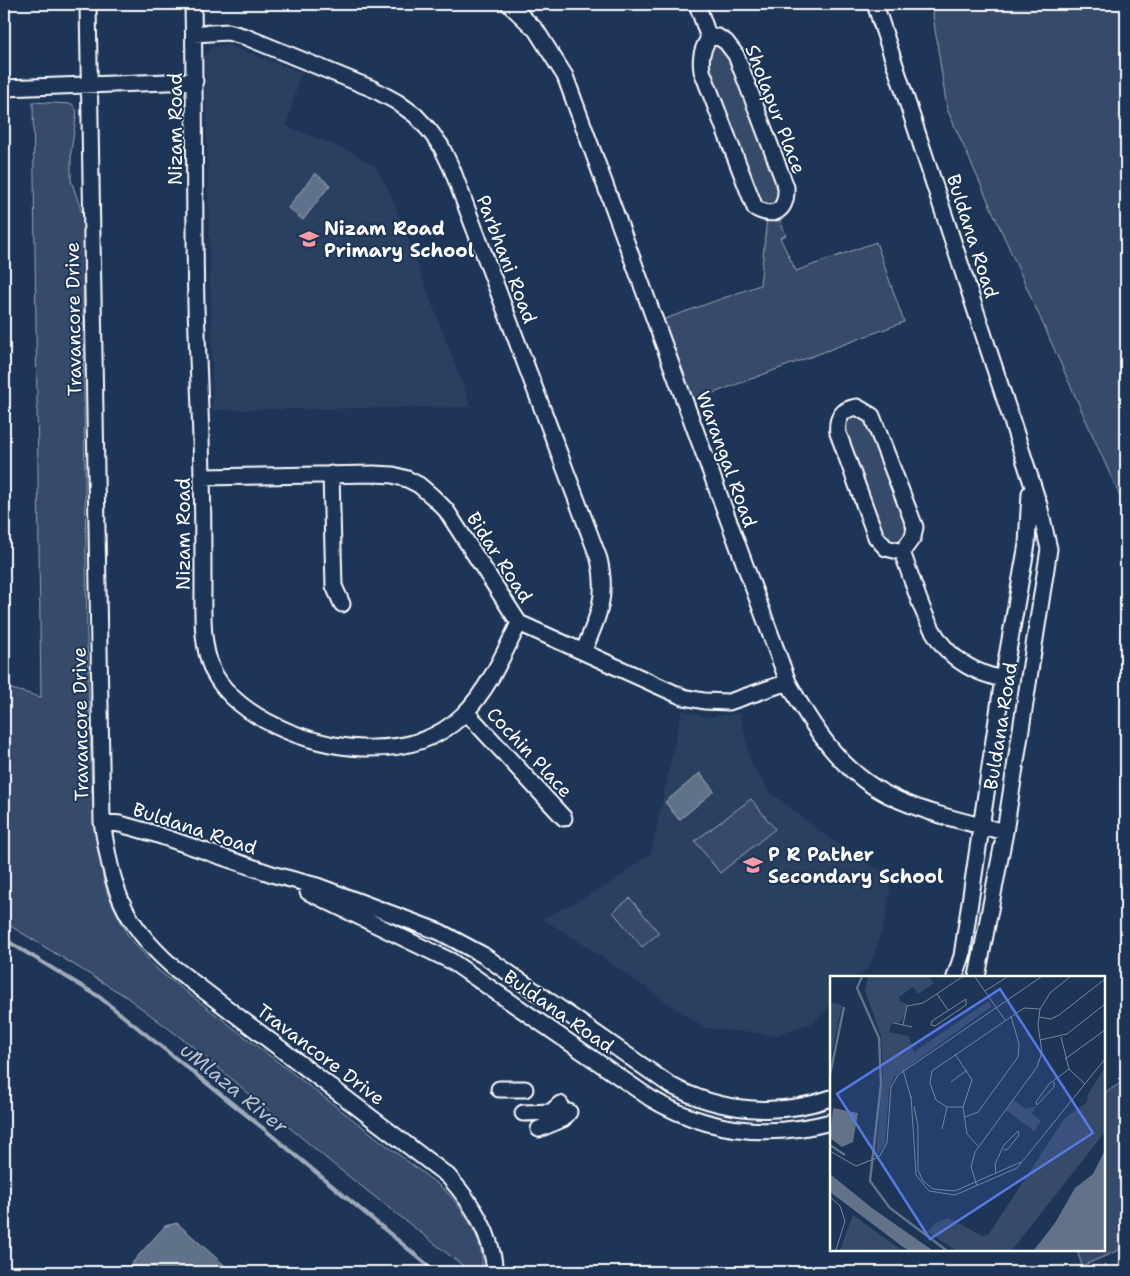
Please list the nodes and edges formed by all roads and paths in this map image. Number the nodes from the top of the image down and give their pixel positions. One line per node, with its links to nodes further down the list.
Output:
1 (88, 4): 9 (street, Travancore Drive)
2 (193, 4): 6 (street, Nizam Road)
3 (509, 4): 19 (street, Warangal Road)
4 (698, 4): 7 (street)
5 (875, 4): 13 (street, Buldana Road)
6 (194, 34): 8 (street, Nizam Road); 17 (street, Parbhani Road)
7 (710, 38): 7 (street, Sholapur Place)
8 (196, 81): 9 (street); 12 (street, Nizam Road)
9 (89, 85): 10 (street); 22 (street, Travancore Drive)
10 (4, 88)
11 (331, 474): 12 (street, Bidar Road); 15 (street); 16 (street, Bidar Road)
12 (202, 477): 20 (street, Nizam Road)
13 (1030, 482): 18 (street, Buldana Road); 24 (street, Buldana Road)
14 (902, 552): 14 (street); 18 (street)
15 (342, 604)
16 (519, 623): 17 (street, Bidar Road); 20 (street, Nizam Road)
17 (583, 652): 19 (street, Bidar Road)
18 (1003, 678): 23 (street, Buldana Road)
19 (788, 682): 23 (street, Warangal Road)
20 (466, 712): 21 (street, Cochin Place)
21 (564, 818)
22 (102, 822): 25 (street, Buldana Road); 34 (street, Travancore Drive)
23 (983, 826): 24 (street, Warangal Road); 26 (street, Buldana Road)
24 (1004, 832): 27 (street, Buldana Road)
25 (275, 875): 30 (street, Buldana Road); 32 (street, Buldana Road)
26 (955, 976)
27 (977, 976)
28 (499, 1089): 29 (street)
29 (525, 1089)
30 (830, 1098)
31 (523, 1114): 33 (street)
32 (830, 1122)
33 (540, 1129)
34 (495, 1272)

